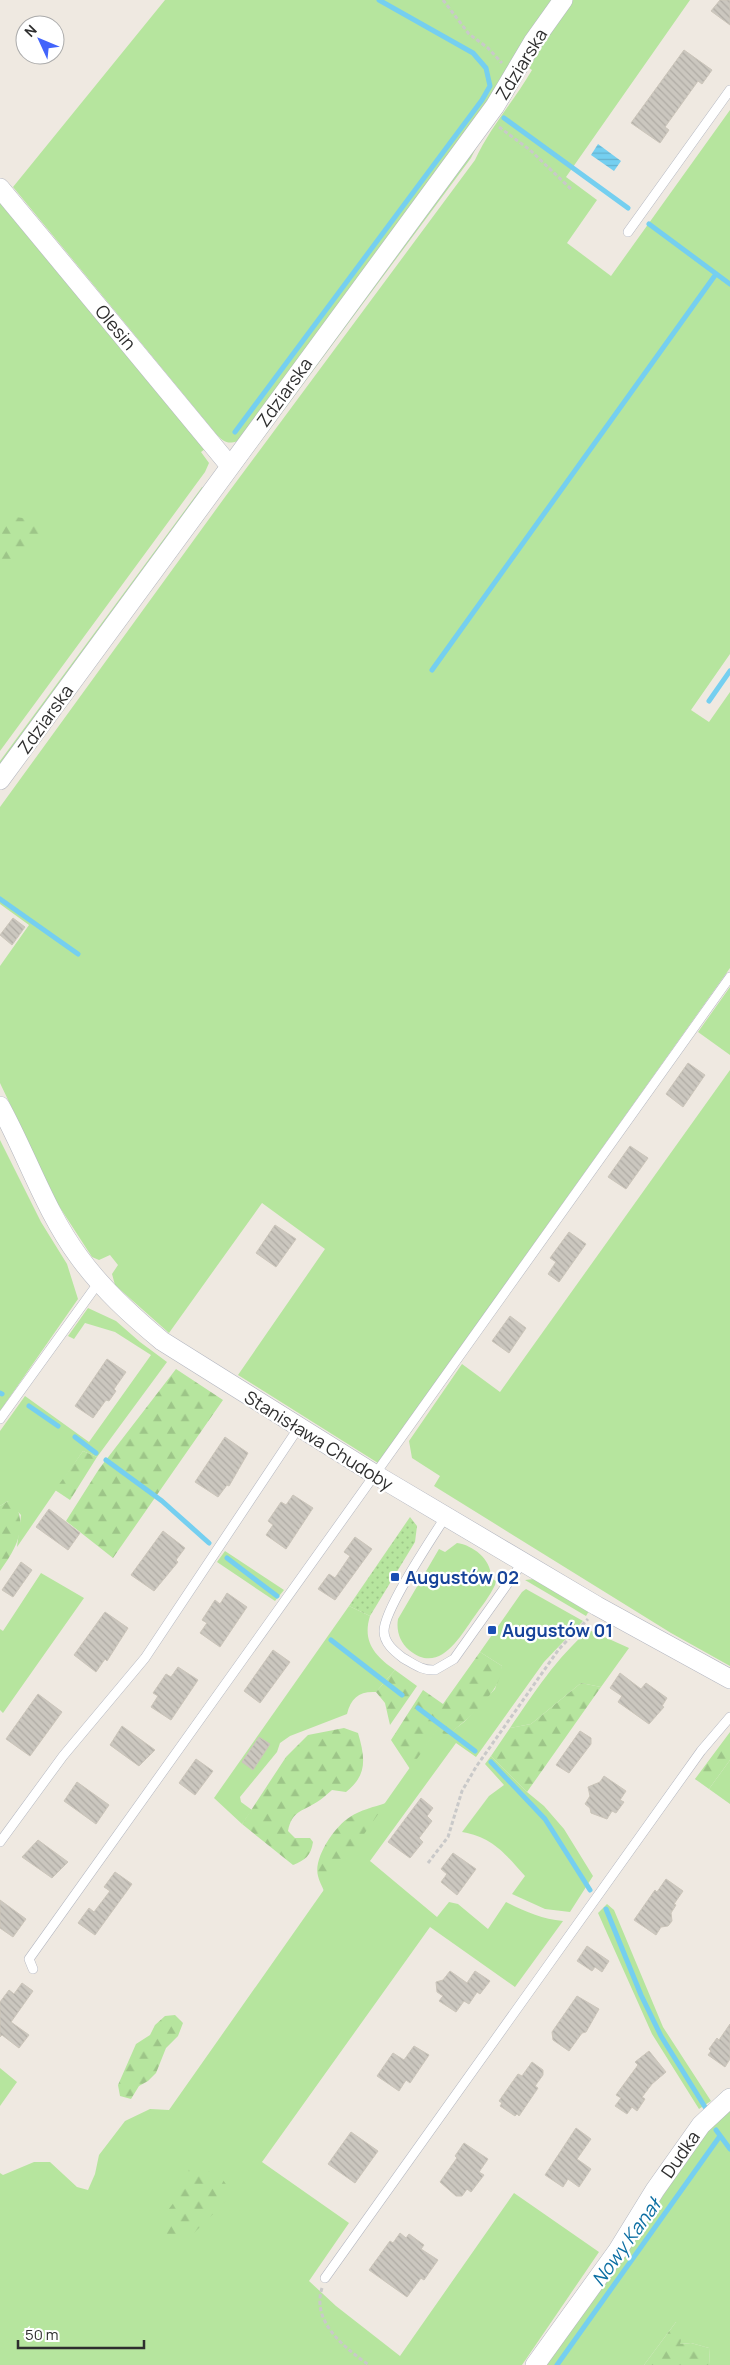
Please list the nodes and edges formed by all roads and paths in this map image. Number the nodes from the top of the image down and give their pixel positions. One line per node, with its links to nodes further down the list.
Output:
1 (443, 0): 3 (path)
2 (563, 0): 3 (street, Zdziarska)
3 (513, 76): 9 (street, Zdziarska)
4 (730, 90): 8 (lane)
5 (494, 124): 7 (path)
6 (0, 188): 9 (street, Olesin)
7 (572, 190)
8 (628, 232)
9 (230, 466): 10 (street, Zdziarska)
10 (0, 780)
11 (730, 977): 16 (lane)
12 (2, 1117): 13 (street, Stanisława Chudoby)
13 (99, 1282): 14 (lane); 15 (street, Stanisława Chudoby)
14 (0, 1419)
15 (299, 1427): 16 (street, Stanisława Chudoby); 22 (lane)
16 (376, 1475): 17 (street, Stanisława Chudoby); 24 (lane)
17 (446, 1516): 18 (street, Stanisława Chudoby); 18 (lane)
18 (518, 1559): 19 (street, Stanisława Chudoby)
19 (597, 1606): 20 (street, Stanisława Chudoby); 23 (path)
20 (730, 1679)
21 (730, 1717): 26 (lane)
22 (0, 1842)
23 (428, 1862)
24 (34, 1969)
25 (730, 2098): 28 (street, Dudka)
26 (325, 2278): 27 (path)
27 (369, 2365)
28 (535, 2365)

